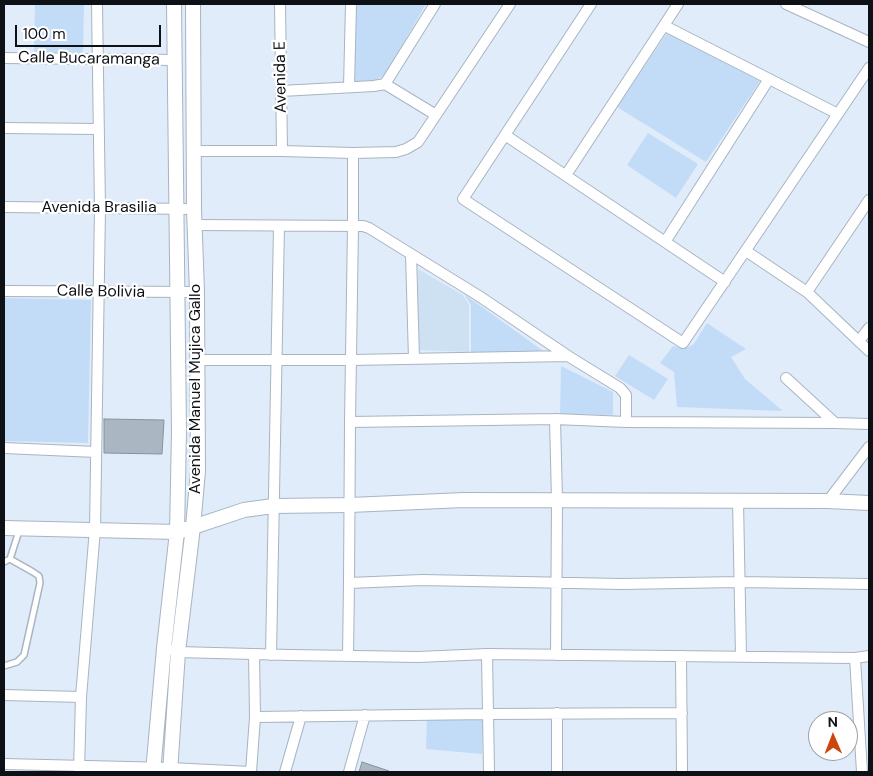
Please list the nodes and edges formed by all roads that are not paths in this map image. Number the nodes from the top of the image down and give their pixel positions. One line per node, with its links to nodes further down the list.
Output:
1 (97, 4): 14 (street)
2 (174, 4): 15 (street, Avenida Manuel Mujica Gallo)
3 (193, 4): 26 (street, Avenida Manuel Mujica Gallo)
4 (280, 4): 20 (street, Avenida E)
5 (351, 4): 19 (street)
6 (435, 4): 18 (street)
7 (510, 4): 22 (street)
8 (591, 4): 25 (street)
9 (678, 4): 11 (street)
10 (786, 4): 12 (street)
11 (665, 26): 17 (street); 29 (street)
12 (869, 42)
13 (4, 58): 14 (street, Calle Bucaramanga)
14 (98, 59): 15 (street, Calle Bucaramanga); 24 (street)
15 (174, 60): 33 (street, Avenida Manuel Mujica Gallo)
16 (869, 68): 21 (street)
17 (769, 79): 21 (street); 38 (street)
18 (385, 84): 19 (street); 22 (street)
19 (349, 87): 20 (street)
20 (281, 91): 27 (street, Avenida E)
21 (838, 114): 39 (street)
22 (436, 115): 28 (street)
23 (4, 128): 24 (street)
24 (98, 129): 32 (street)
25 (506, 135): 29 (street); 41 (street)
26 (194, 151): 27 (street); 34 (street, Avenida Manuel Mujica Gallo)
27 (282, 151): 28 (street)
28 (353, 153): 37 (street)
29 (566, 175): 38 (street)
30 (869, 202): 46 (street)
31 (4, 207): 32 (street, Avenida Brasilia)
32 (100, 208): 33 (street, Avenida Brasilia); 43 (street)
33 (176, 209): 34 (street, Avenida Brasilia); 44 (street, Avenida Manuel Mujica Gallo)
34 (194, 209): 35 (street, Avenida Manuel Mujica Gallo)
35 (195, 225): 36 (street); 45 (street, Avenida Manuel Mujica Gallo)
36 (280, 226): 37 (street); 51 (street)
37 (354, 226): 40 (street); 54 (street)
38 (665, 242): 41 (street)
39 (746, 250): 41 (street); 46 (street)
40 (411, 254): 50 (street); 52 (street)
41 (725, 282)
42 (4, 291): 43 (street, Calle Bolivia)
43 (98, 292): 44 (street, Calle Bolivia); 63 (street)
44 (178, 292): 45 (street, Calle Bolivia); 74 (street, Avenida Manuel Mujica Gallo)
45 (197, 292): 53 (street, Avenida Manuel Mujica Gallo)
46 (807, 292): 48 (street)
47 (869, 328): 48 (street)
48 (858, 341): 49 (street)
49 (869, 351)
50 (568, 356): 52 (street); 58 (street)
51 (278, 359): 53 (street); 54 (street); 69 (street)
52 (414, 359): 54 (street)
53 (197, 360): 70 (street, Avenida Manuel Mujica Gallo)
54 (351, 360): 57 (street)
55 (786, 378): 59 (street)
56 (555, 419): 57 (street); 58 (street); 64 (street)
57 (350, 422): 68 (street)
58 (626, 422): 59 (street)
59 (836, 422): 60 (street)
60 (867, 424)
61 (869, 447): 66 (street)
62 (4, 448): 63 (street)
63 (96, 452): 73 (street)
64 (557, 500): 65 (street); 68 (street); 77 (street)
65 (738, 501): 66 (street); 78 (street)
66 (828, 501): 67 (street)
67 (869, 503)
68 (350, 505): 69 (street); 79 (street)
69 (273, 506): 70 (street); 86 (street)
70 (193, 527): 74 (street); 82 (street, Avenida Manuel Mujica Gallo)
71 (4, 528): 72 (street)
72 (20, 528): 73 (street); 75 (lane)
73 (95, 530): 74 (street); 94 (street)
74 (177, 532): 81 (street, Avenida Manuel Mujica Gallo)
75 (10, 559): 76 (lane); 92 (lane)
76 (4, 562)
77 (556, 582): 78 (street); 79 (street); 85 (street)
78 (739, 582): 80 (street); 89 (street)
79 (349, 583): 87 (street)
80 (869, 584)
81 (164, 648): 82 (street); 103 (street, Avenida Manuel Mujica Gallo)
82 (178, 652): 83 (street); 104 (street, Avenida Manuel Mujica Gallo)
83 (254, 654): 86 (street); 100 (street)
84 (487, 654): 85 (street); 87 (street); 97 (street)
85 (556, 654): 88 (street)
86 (271, 655): 87 (street)
87 (348, 656)
88 (681, 656): 89 (street); 96 (street)
89 (740, 656): 91 (street)
90 (869, 656): 91 (street)
91 (855, 658): 111 (street)
92 (4, 666)
93 (4, 695): 94 (street)
94 (81, 698): 102 (street)
95 (557, 713): 96 (street); 97 (street); 109 (street)
96 (682, 713): 110 (street)
97 (488, 714): 98 (street); 108 (street)
98 (364, 715): 99 (street); 107 (street)
99 (301, 716): 100 (street); 106 (street)
100 (255, 717): 105 (street)
101 (9, 767): 102 (street)
102 (79, 769): 103 (street)
103 (153, 770): 104 (street)
104 (170, 770): 105 (street)
105 (251, 772)
106 (285, 772)
107 (348, 772)
108 (489, 772)
109 (557, 772)
110 (682, 772)
111 (862, 772)

